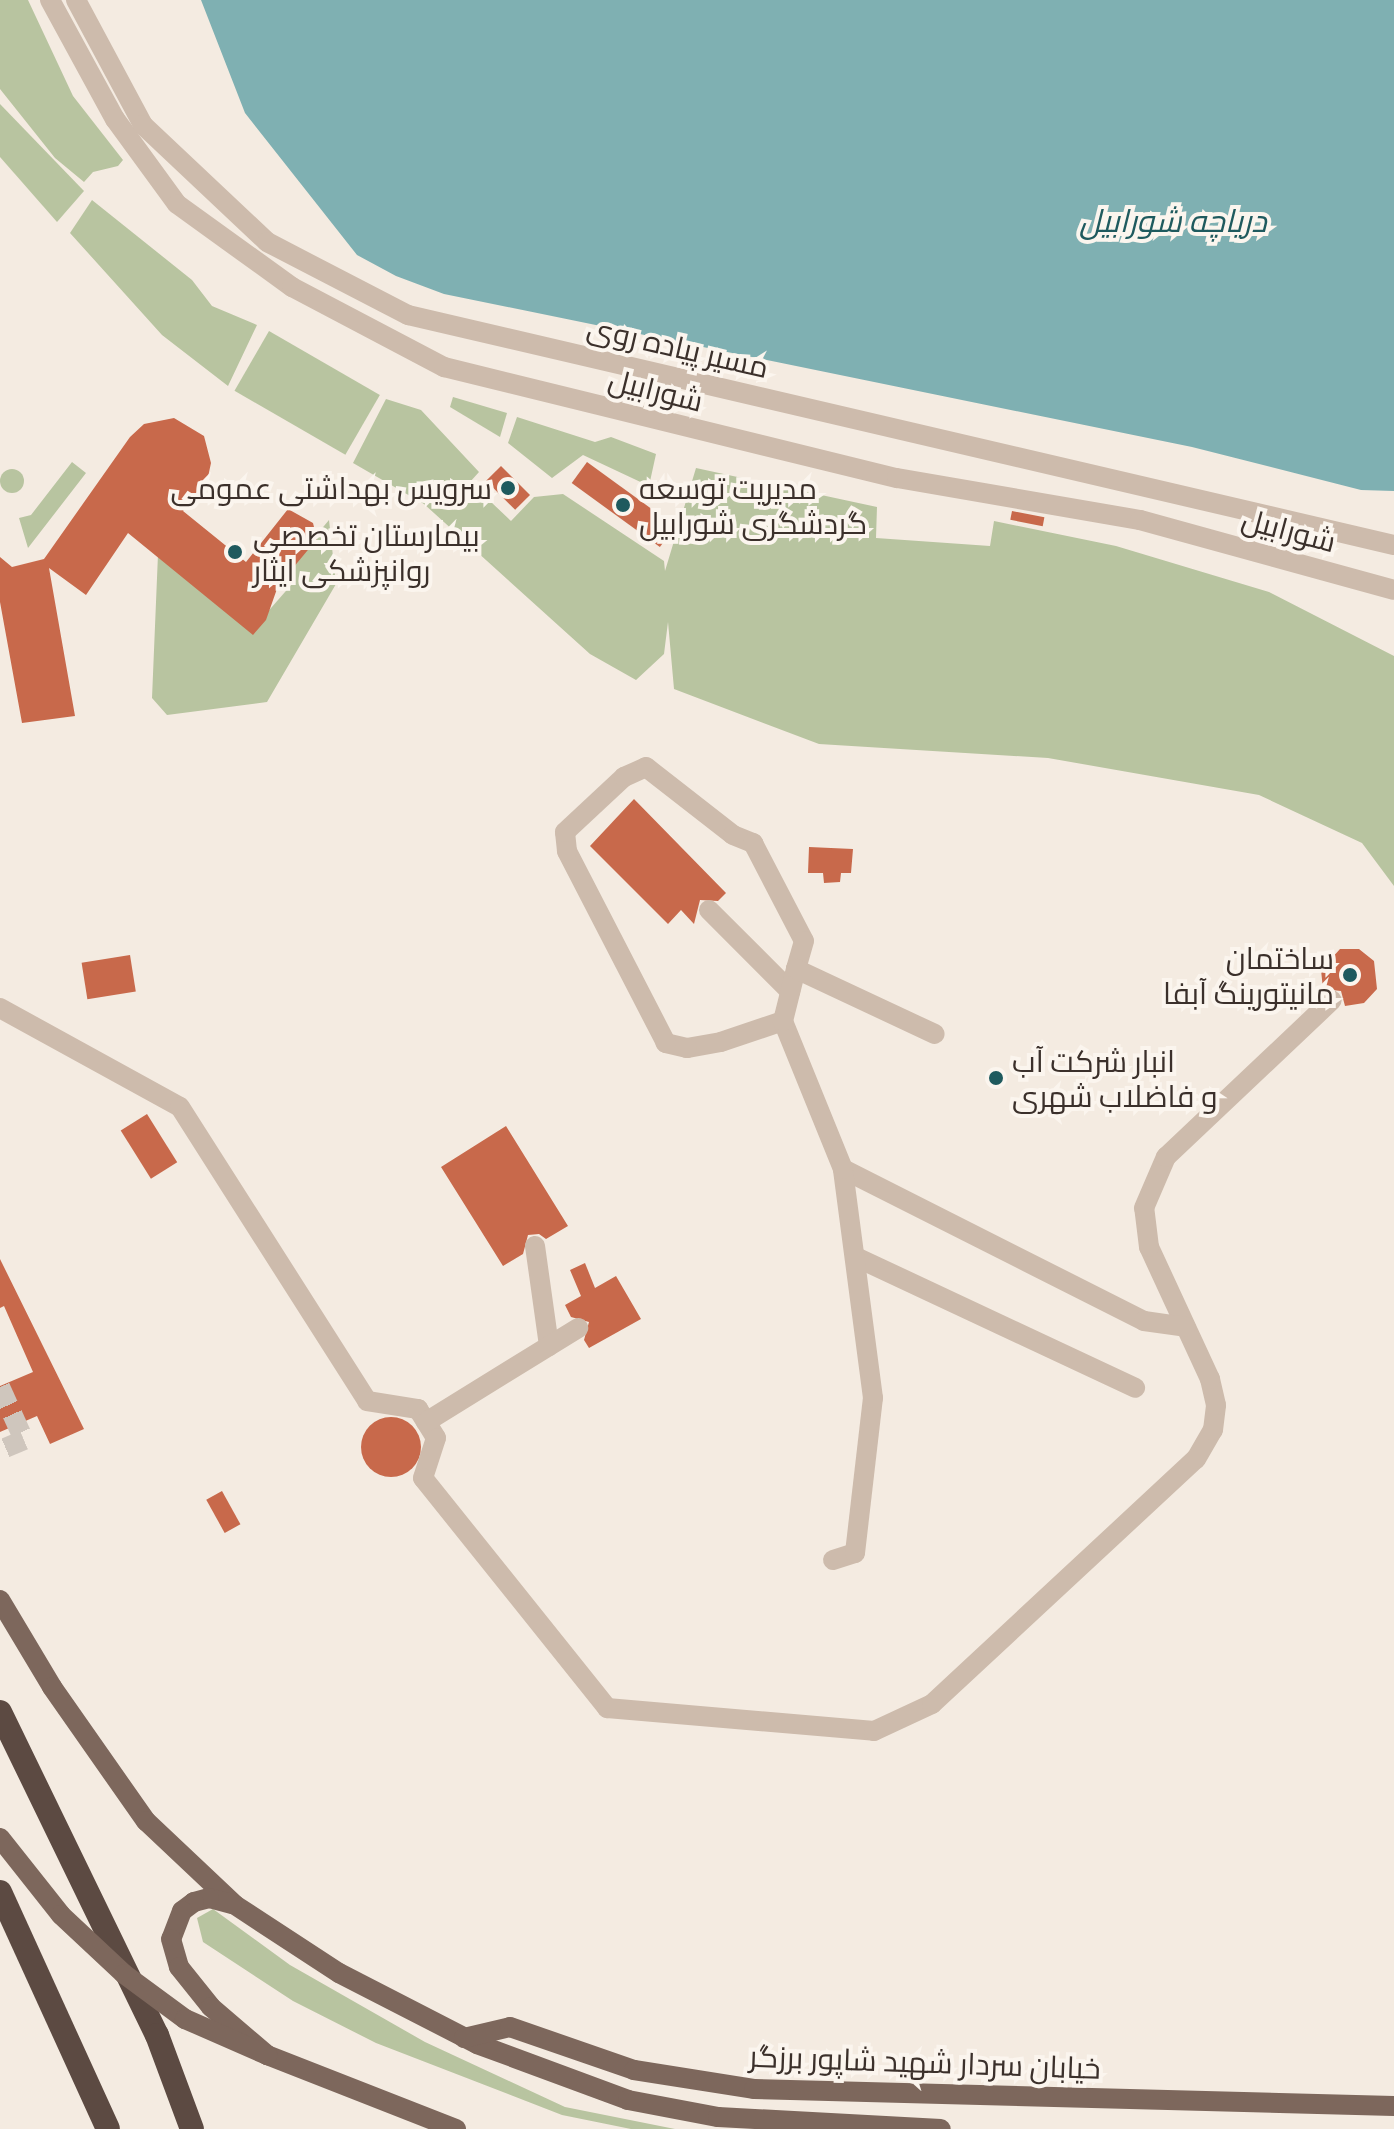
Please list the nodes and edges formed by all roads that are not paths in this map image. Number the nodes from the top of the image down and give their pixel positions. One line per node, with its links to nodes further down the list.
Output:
1 (50, 0): 4 (street, شورابیل)
2 (76, 0): 3 (street, مسیر پیاده روی)
3 (1394, 545)
4 (1394, 590)
5 (709, 910): 7 (street)
6 (796, 969): 7 (street); 10 (street); 11 (street)
7 (790, 991): 10 (street)
8 (1332, 1000): 15 (street)
9 (0, 1008): 19 (street)
10 (783, 1021): 12 (street)
11 (935, 1034)
12 (843, 1169): 14 (street); 15 (street)
13 (535, 1246): 17 (street)
14 (858, 1258): 18 (street); 20 (street)
15 (1186, 1327): 19 (street)
16 (578, 1328): 17 (street)
17 (549, 1346): 19 (street)
18 (1135, 1388)
19 (426, 1422)
20 (833, 1560)
21 (0, 1600): 25 (main road, خیابان سردار شهید شاپور برزگر)
22 (0, 1712): 30 (highway)
23 (0, 1838): 27 (main road, bridge)
24 (0, 1892): 29 (highway)
25 (235, 1905): 26 (main road, خیابان سردار شهید شاپور برزگر); 27 (main road)
26 (464, 2038): 28 (main road, خیابان سردار شهید شاپور برزگر); 32 (main road, خیابان سردار شهید شاپور برزگر)
27 (267, 2055): 31 (main road)
28 (1394, 2106)
29 (108, 2129)
30 (192, 2129)
31 (456, 2129)
32 (941, 2129)

